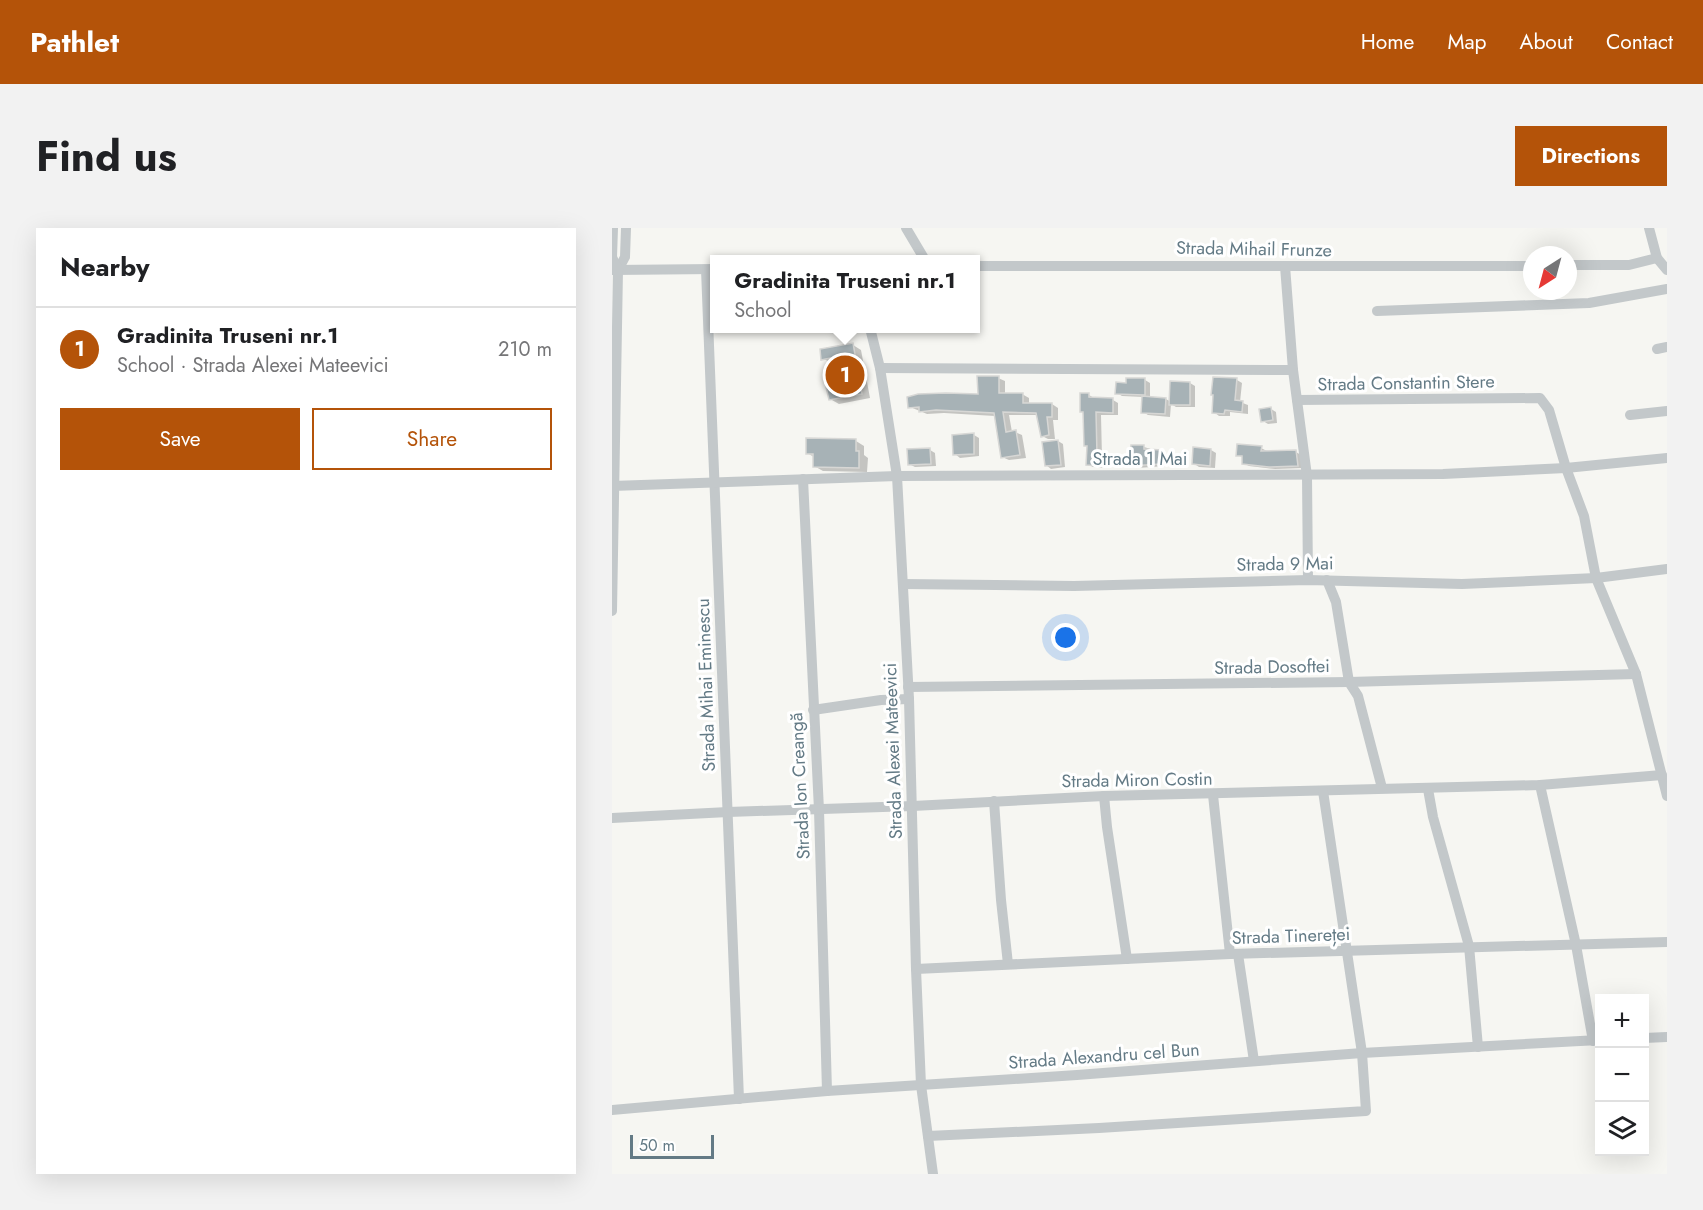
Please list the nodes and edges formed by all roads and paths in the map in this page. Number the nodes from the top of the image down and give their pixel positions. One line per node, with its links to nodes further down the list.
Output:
1 (613, 228): 12 (street)
2 (626, 228): 12 (street)
3 (906, 228): 5 (street)
4 (1649, 228): 6 (street)
5 (922, 255)
6 (1658, 258): 7 (street); 13 (street)
7 (1577, 265)
8 (980, 266): 9 (street, Strada Mihail Frunze)
9 (1285, 266): 10 (street, Strada Mihail Frunze); 19 (street)
10 (1523, 266)
11 (710, 269): 12 (street)
12 (615, 270): 29 (street)
13 (1667, 270)
14 (1667, 289): 15 (street)
15 (1377, 311)
16 (711, 333): 28 (street, Strada Mihai Eminescu)
17 (871, 333): 18 (street, Strada Alexei Mateevici)
18 (880, 368): 19 (street, Strada Constantin Stere); 25 (street, Strada Alexei Mateevici)
19 (1293, 370): 20 (street, Strada Constantin Stere)
20 (1297, 400): 24 (street, Strada Constantin Stere); 26 (street)
21 (1667, 411): 22 (street)
22 (1630, 415)
23 (1667, 458): 24 (street, Strada 1 Mai)
24 (1566, 468): 26 (street, Strada 1 Mai); 31 (street, Strada Constantin Stere)
25 (897, 476): 26 (street, Strada 1 Mai); 27 (street, Strada 1 Mai); 34 (street, Strada Alexei Mateevici)
26 (1307, 476): 32 (street)
27 (803, 479): 28 (street, Strada 1 Mai); 40 (street, Strada Ion Creangă)
28 (715, 483): 29 (street, Strada 1 Mai); 52 (street, Strada Mihai Eminescu)
29 (613, 486): 35 (street)
30 (1667, 569): 31 (street, Strada 9 Mai)
31 (1596, 578): 33 (street, Strada 9 Mai); 36 (street, Strada Constantin Stere)
32 (1308, 579): 33 (street, Strada 9 Mai); 34 (street, Strada 9 Mai)
33 (1327, 580): 37 (street)
34 (903, 584): 38 (street, Strada Alexei Mateevici)
35 (612, 611)
36 (1636, 674): 37 (street, Strada Dosoftei); 41 (street, Strada Constantin Stere)
37 (1349, 682): 38 (street, Strada Dosoftei); 43 (street)
38 (908, 687): 39 (street, Strada Alexei Mateevici)
39 (909, 699): 40 (street); 50 (street, Strada Alexei Mateevici)
40 (813, 710): 51 (street, Strada Ion Creangă)
41 (1662, 775): 42 (street, Strada Miron Costin); 48 (street, Strada Constantin Stere)
42 (1540, 785): 44 (street, Strada Miron Costin); 55 (street)
43 (1382, 788): 44 (street, Strada Miron Costin); 45 (street, Strada Miron Costin)
44 (1428, 789): 56 (street)
45 (1323, 791): 46 (street, Strada Miron Costin); 57 (street)
46 (1212, 795): 47 (street, Strada Miron Costin); 58 (street)
47 (1104, 796): 49 (street, Strada Miron Costin); 59 (street)
48 (1667, 796)
49 (994, 801): 50 (street, Strada Miron Costin); 60 (street)
50 (913, 806): 51 (street, Strada Miron Costin); 61 (street, Strada Alexei Mateevici)
51 (819, 810): 52 (street, Strada Miron Costin); 70 (street, Strada Ion Creangă)
52 (728, 812): 53 (street, Strada Miron Costin); 71 (street, Strada Mihai Eminescu)
53 (612, 818)
54 (1667, 942): 55 (street, Strada Tinereței)
55 (1576, 945): 56 (street, Strada Tinereței); 62 (street)
56 (1469, 946): 57 (street, Strada Tinereței); 66 (street)
57 (1346, 950): 58 (street, Strada Tinereței); 67 (street)
58 (1234, 954): 59 (street, Strada Tinereței); 68 (street)
59 (1127, 959): 60 (street, Strada Tinereței)
60 (1008, 964): 61 (street, Strada Tinereței)
61 (916, 969): 69 (street, Strada Alexei Mateevici)
62 (1595, 1036)
63 (1667, 1037): 64 (street)
64 (1649, 1038)
65 (1595, 1041): 66 (street, Strada Alexandru cel Bun)
66 (1479, 1047): 67 (street, Strada Alexandru cel Bun)
67 (1362, 1053): 68 (street, Strada Alexandru cel Bun); 73 (street)
68 (1254, 1061): 69 (street, Strada Alexandru cel Bun)
69 (921, 1085): 70 (street, Strada Alexandru cel Bun); 73 (street, Strada Alexei Mateevici)
70 (827, 1091): 71 (street, Strada Alexandru cel Bun)
71 (739, 1099): 72 (street, Strada Alexandru cel Bun)
72 (612, 1110)
73 (928, 1136): 74 (street, Strada Alexei Mateevici)
74 (933, 1174)

